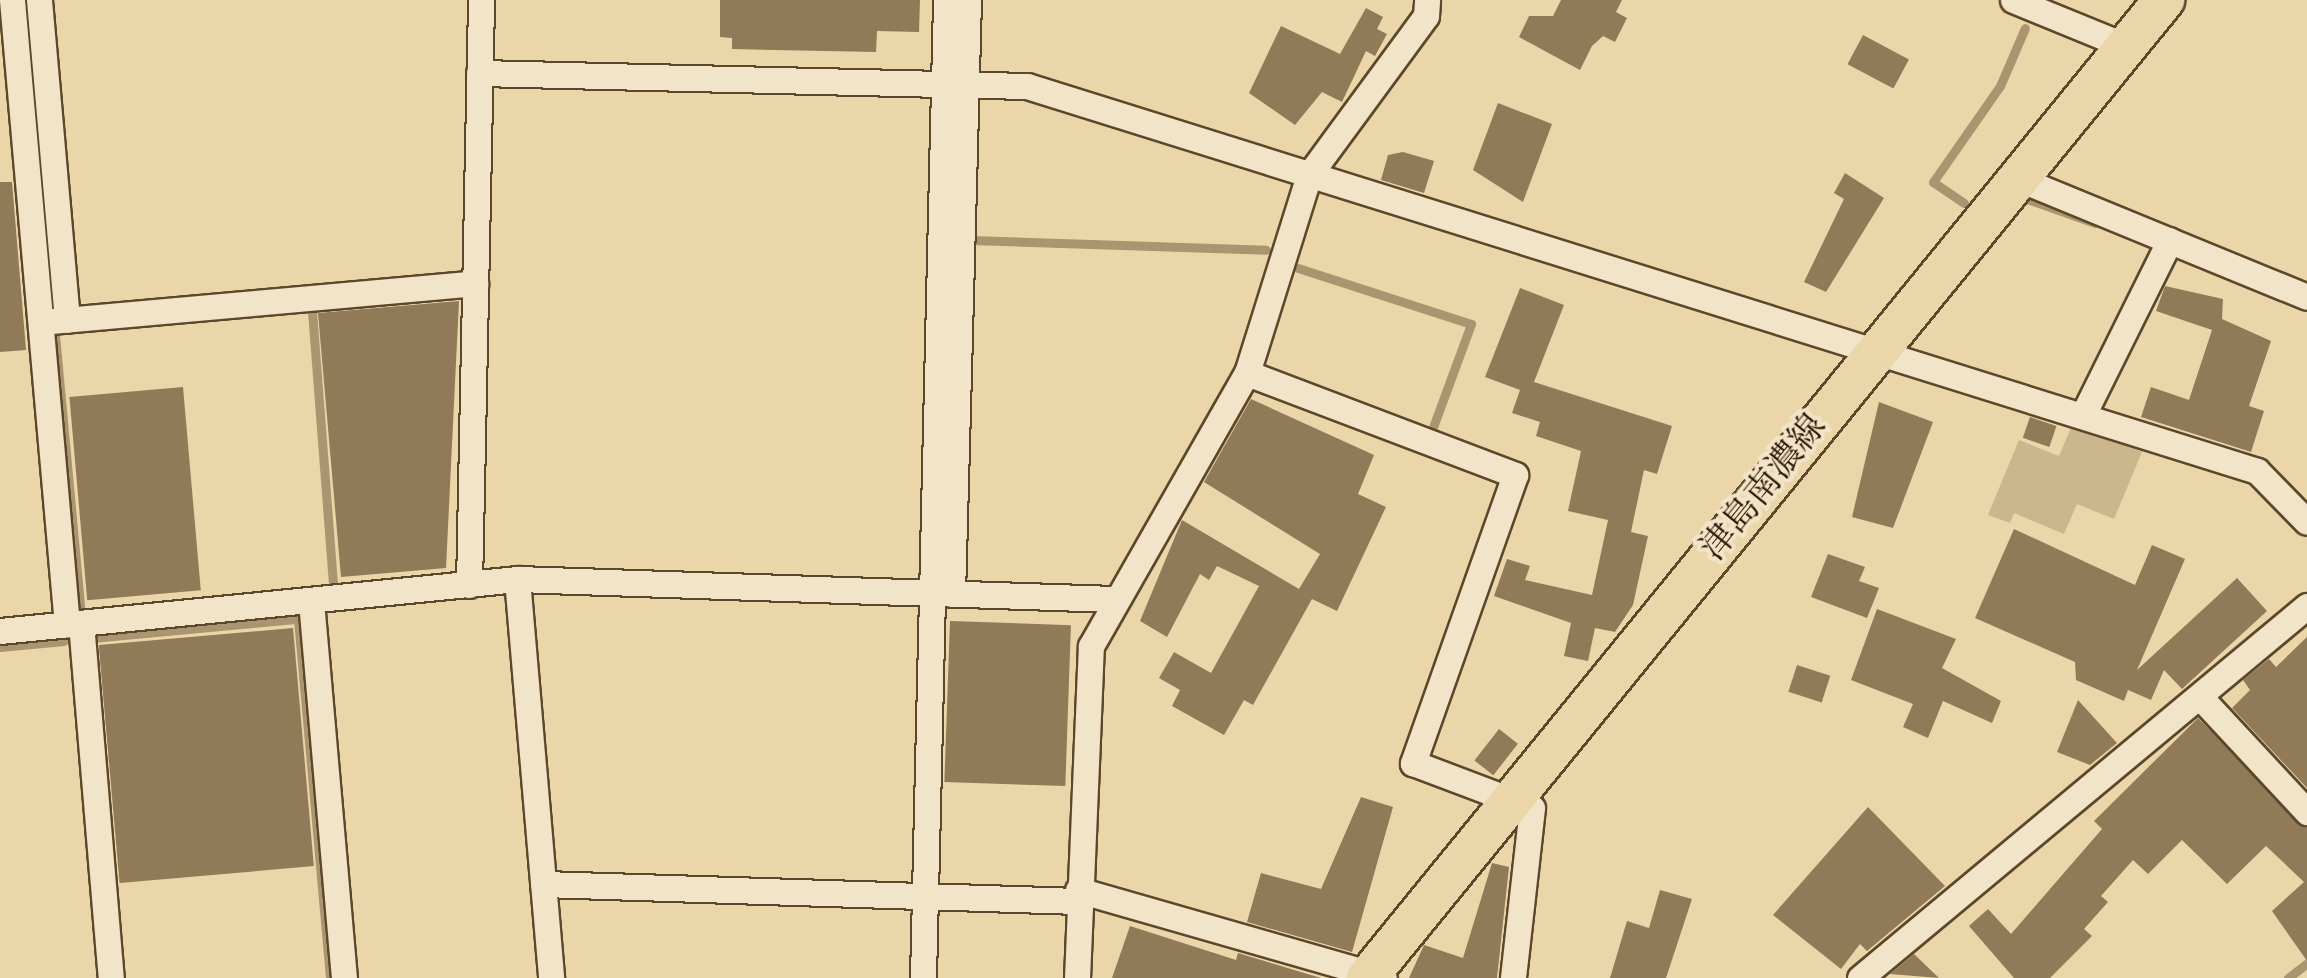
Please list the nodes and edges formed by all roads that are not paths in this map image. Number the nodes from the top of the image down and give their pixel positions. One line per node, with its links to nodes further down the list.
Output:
1 (12, 0): 18 (street)
2 (39, 0): 17 (street)
3 (481, 0): 10 (street)
4 (946, 0): 11 (street)
5 (968, 0): 11 (street)
6 (2013, 0): 9 (street)
7 (2164, 0): 9 (main road, 津島南濃線)
8 (1430, 5): 12 (street)
9 (2126, 46): 13 (main road, 津島南濃線)
10 (479, 72): 11 (street); 15 (street)
11 (955, 83): 12 (street); 25 (street)
12 (1310, 176): 19 (street); 20 (street)
13 (2016, 178): 14 (street); 19 (main road, 津島南濃線)
14 (2170, 240): 16 (street); 21 (street)
15 (475, 283): 17 (street); 24 (street)
16 (2307, 297)
17 (67, 320): 18 (street)
18 (40, 322): 29 (street)
19 (1874, 350): 21 (street); 32 (main road, 津島南濃線)
20 (1247, 373): 26 (street); 32 (street)
21 (2083, 415): 22 (street)
22 (2307, 522)
23 (517, 579): 24 (street); 25 (street); 34 (street)
24 (469, 585): 27 (street)
25 (943, 594): 26 (street); 35 (street)
26 (1114, 600): 36 (street)
27 (311, 601): 29 (street); 39 (street)
28 (2307, 606): 31 (street)
29 (74, 624): 30 (street); 38 (street)
30 (0, 631)
31 (2201, 698): 33 (street); 44 (street)
32 (1513, 798): 37 (main road, 津島南濃線); 43 (street)
33 (2307, 812)
34 (543, 884): 35 (street); 40 (street)
35 (924, 896): 36 (street); 41 (street)
36 (1078, 896): 37 (street); 42 (street)
37 (1374, 977)
38 (112, 978)
39 (344, 978)
40 (551, 978)
41 (923, 978)
42 (1077, 978)
43 (1513, 978)
44 (1860, 978)

